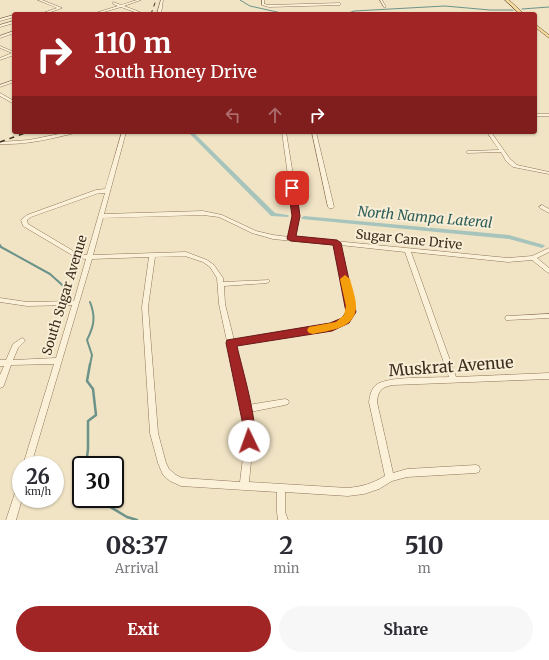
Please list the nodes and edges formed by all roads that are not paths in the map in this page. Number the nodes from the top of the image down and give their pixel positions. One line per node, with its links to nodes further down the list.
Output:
1 (39, 0): 11 (street)
2 (140, 0): 9 (street)
3 (162, 0): 14 (street)
4 (263, 0): 5 (street)
5 (338, 0)
6 (381, 0): 10 (street)
7 (507, 0): 15 (main road)
8 (114, 3): 9 (street)
9 (121, 6): 12 (street); 13 (street)
10 (385, 6)
11 (48, 12)
12 (101, 12)
13 (134, 12)
14 (159, 12)
15 (520, 12)
16 (12, 17): 17 (street)
17 (0, 20)
18 (12, 23): 19 (street)
19 (0, 26)
20 (537, 27): 23 (main road)
21 (12, 33): 22 (street)
22 (0, 37)
23 (549, 37)
24 (0, 47): 25 (street)
25 (12, 53)
26 (12, 55): 27 (street)
27 (0, 59)
28 (12, 82): 29 (street)
29 (0, 86)
30 (0, 94): 31 (street)
31 (8, 98): 32 (street); 33 (street)
32 (0, 101)
33 (12, 101)
34 (537, 115): 35 (street)
35 (549, 115)
36 (67, 134): 41 (street)
37 (123, 134): 45 (street, South Sugar Avenue)
38 (284, 134): 50 (street)
39 (314, 134): 47 (street)
40 (490, 134): 42 (street)
41 (0, 143)
42 (501, 151): 43 (street); 44 (street)
43 (469, 152)
44 (549, 174)
45 (107, 191): 49 (street, South Sugar Avenue); 55 (street)
46 (542, 206): 48 (street)
47 (331, 207)
48 (549, 210)
49 (100, 216): 50 (street, Sugar Cane Drive); 55 (street, South Sugar Avenue)
50 (291, 239): 51 (street, Sugar Cane Drive)
51 (337, 243): 52 (street, Sugar Cane Drive); 65 (street)
52 (407, 250): 56 (street, Sugar Cane Drive); 70 (street)
53 (549, 250): 56 (street, Sugar Cane Drive)
54 (152, 255): 55 (street); 59 (street); 77 (street)
55 (89, 256): 61 (street, South Sugar Avenue)
56 (532, 258): 57 (street)
57 (549, 271)
58 (267, 281): 59 (street)
59 (221, 284): 65 (street)
60 (0, 300): 61 (street)
61 (76, 302): 66 (street, South Sugar Avenue)
62 (549, 316): 63 (street)
63 (508, 318)
64 (22, 341): 68 (street)
65 (231, 343): 73 (street)
66 (58, 361): 68 (street); 74 (street, South Sugar Avenue)
67 (0, 363): 68 (street)
68 (8, 363): 71 (street)
69 (549, 376): 70 (street, Muskrat Avenue)
70 (453, 379): 76 (street, Muskrat Avenue)
71 (0, 385)
72 (285, 402): 73 (street)
73 (246, 409): 77 (street)
74 (30, 456)
75 (476, 469): 76 (street)
76 (390, 478): 78 (street)
77 (244, 486): 78 (street)
78 (281, 489): 81 (street)
79 (15, 508): 80 (street)
80 (11, 520)
81 (283, 520)

